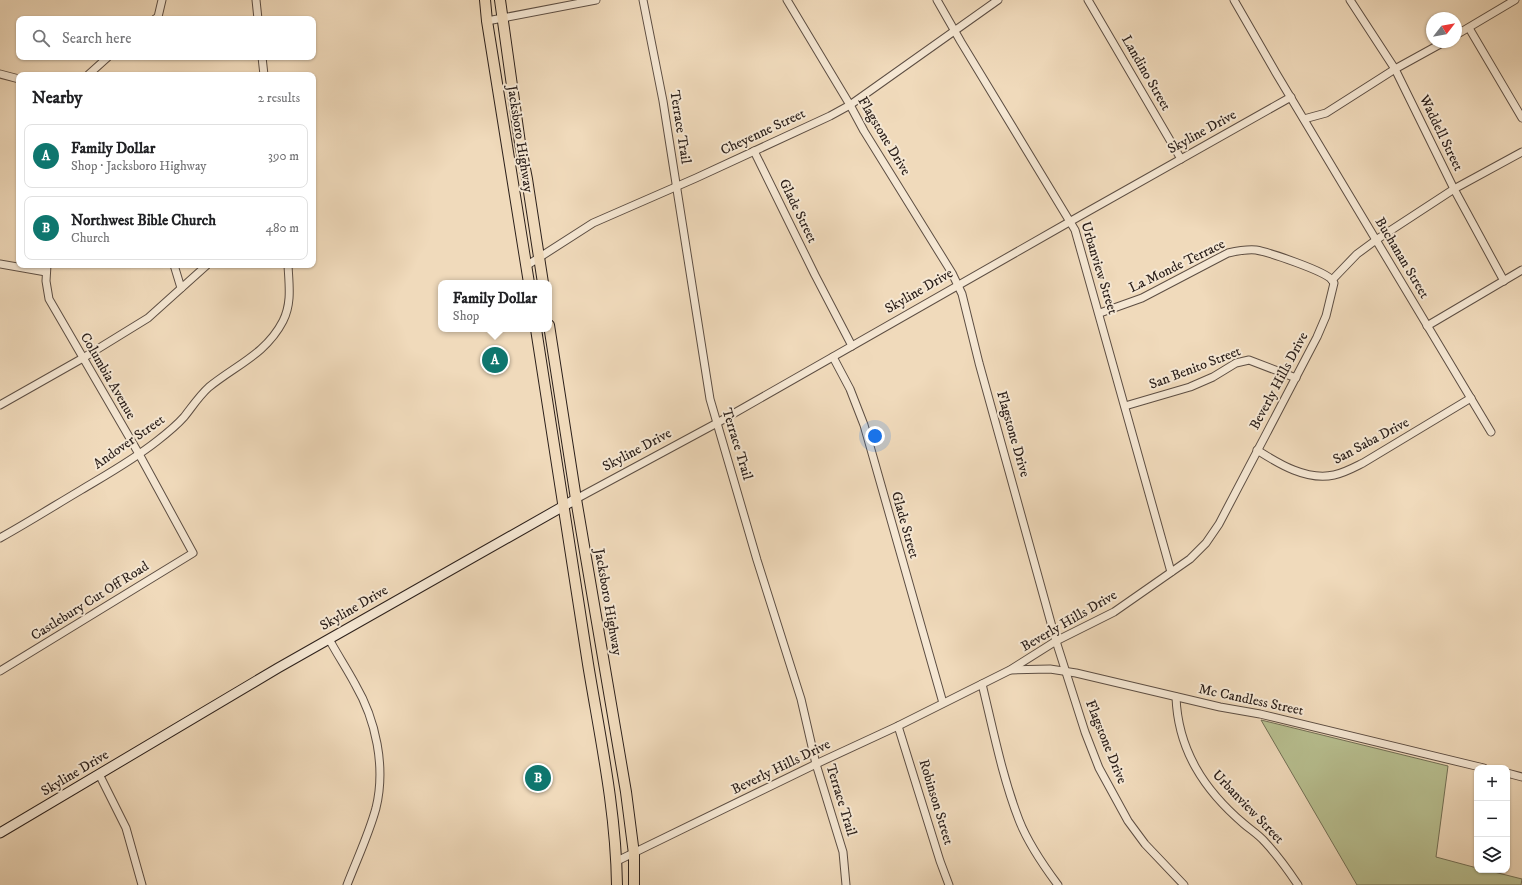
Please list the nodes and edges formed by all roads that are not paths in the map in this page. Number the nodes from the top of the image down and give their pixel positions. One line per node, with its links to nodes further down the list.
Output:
1 (162, 0): 14 (street)
2 (256, 0): 15 (street)
3 (485, 0): 17 (main road, Jacksboro Highway)
4 (500, 0): 16 (main road, Jacksboro Highway)
5 (596, 0): 16 (street)
6 (644, 0): 38 (street, Terrace Trail)
7 (787, 0): 30 (street, Flagstone Drive)
8 (937, 0): 19 (street, Urbanview Street)
9 (998, 0): 19 (street, Cheyenne Street)
10 (1088, 0): 37 (street, Landino Street)
11 (1234, 0): 29 (street, Buchanan Street)
12 (1350, 0): 24 (street, Waddell Street)
13 (1515, 0): 18 (street)
14 (158, 16)
15 (258, 16)
16 (503, 19): 17 (street); 35 (main road, Jacksboro Highway)
17 (487, 21): 36 (main road, Jacksboro Highway)
18 (1469, 28): 20 (street); 31 (street)
19 (955, 31): 30 (street, Cheyenne Street); 40 (street, Urbanview Street)
20 (1462, 32)
21 (1433, 48): 24 (street)
22 (105, 60): 25 (street)
23 (262, 60): 26 (street)
24 (1395, 69): 32 (street); 39 (street, Waddell Street)
25 (91, 72)
26 (264, 72)
27 (0, 74): 28 (street)
28 (16, 78)
29 (1291, 97): 32 (street, Buchanan Street); 37 (street, Skyline Drive)
30 (850, 105): 33 (street, Cheyenne Street); 55 (street, Flagstone Drive)
31 (1522, 118)
32 (1304, 119): 41 (street, Buchanan Street)
33 (754, 151): 38 (street, Cheyenne Street); 61 (street, Glade Street)
34 (1522, 152): 39 (street)
35 (523, 156): 36 (main road); 42 (main road, Jacksboro Highway)
36 (509, 158): 45 (main road, Jacksboro Highway)
37 (1181, 159): 40 (street, Skyline Drive)
38 (677, 186): 42 (street, Cheyenne Street); 68 (street, Terrace Trail)
39 (1454, 189): 41 (street); 54 (street, Waddell Street)
40 (1071, 221): 55 (street, Skyline Drive); 57 (street, Urbanview Street)
41 (1376, 240): 53 (street); 58 (street, Buchanan Street)
42 (539, 257): 45 (street, Cheyenne Street); 52 (main road, Jacksboro Highway)
43 (0, 264): 44 (street, Columbia Avenue)
44 (16, 265)
45 (526, 266): 51 (main road, Jacksboro Highway)
46 (47, 268): 63 (street, Columbia Avenue)
47 (175, 268): 56 (street)
48 (204, 268): 56 (street)
49 (288, 268): 71 (street, Andover Street)
50 (1522, 270): 54 (street)
51 (528, 280)
52 (543, 280)
53 (1332, 280): 57 (street, La Monde Terrace); 64 (street, Beverly Hills Drive)
54 (1504, 281): 58 (street)
55 (958, 285): 61 (street, Skyline Drive); 78 (street, Flagstone Drive)
56 (181, 288): 63 (street)
57 (1100, 313): 67 (street, Urbanview Street)
58 (1427, 326): 65 (street, Buchanan Street)
59 (536, 332): 73 (main road, Jacksboro Highway)
60 (550, 332): 72 (main road, Jacksboro Highway)
61 (852, 346): 62 (street, Skyline Drive)
62 (833, 357): 68 (street, Skyline Drive); 86 (street, Glade Street)
63 (83, 358): 66 (street); 71 (street, Columbia Avenue)
64 (1296, 378): 67 (street, San Benito Street); 70 (street, Beverly Hills Drive)
65 (1471, 398): 69 (street, Buchanan Street); 70 (street, San Saba Drive)
66 (0, 406)
67 (1126, 406): 76 (street, Urbanview Street)
68 (717, 423): 72 (street, Skyline Drive); 88 (street, Terrace Trail)
69 (1491, 432)
70 (1257, 450): 76 (street, Beverly Hills Drive)
71 (139, 454): 74 (street, Andover Street); 75 (street, Columbia Avenue)
72 (576, 499): 73 (street, Skyline Drive); 83 (main road, Jacksboro Highway)
73 (563, 506): 77 (street, Skyline Drive); 84 (main road, Jacksboro Highway)
74 (0, 538)
75 (193, 553): 80 (street, Castlebury Cut Off Road)
76 (1172, 572): 78 (street, Beverly Hills Drive)
77 (329, 639): 90 (street, Skyline Drive); 97 (street)
78 (1056, 641): 79 (street, Beverly Hills Drive); 81 (street, Flagstone Drive)
79 (1010, 670): 81 (street, Mc Candless Street); 82 (street, Beverly Hills Drive)
80 (0, 671)
81 (1065, 671): 85 (street, Mc Candless Street); 103 (street, Flagstone Drive)
82 (982, 684): 86 (street, Beverly Hills Drive); 102 (street)
83 (609, 686): 84 (main road); 94 (main road, Jacksboro Highway)
84 (592, 687): 95 (main road, Jacksboro Highway)
85 (1176, 697): 89 (street, Mc Candless Street); 104 (street, Urbanview Street)
86 (943, 703): 87 (street, Beverly Hills Drive)
87 (898, 726): 88 (street, Beverly Hills Drive); 101 (street, Robinson Street)
88 (816, 764): 94 (street, Beverly Hills Drive); 100 (street, Terrace Trail)
89 (1474, 766)
90 (99, 774): 93 (street, Skyline Drive); 96 (street)
91 (1510, 775): 92 (street)
92 (1522, 777)
93 (0, 833)
94 (634, 854): 95 (street, Beverly Hills Drive); 99 (main road, Jacksboro Highway)
95 (617, 861): 98 (main road, Jacksboro Highway)
96 (142, 885)
97 (347, 885)
98 (617, 885)
99 (634, 885)
100 (846, 885)
101 (949, 885)
102 (1058, 885)
103 (1184, 885)
104 (1298, 885)

